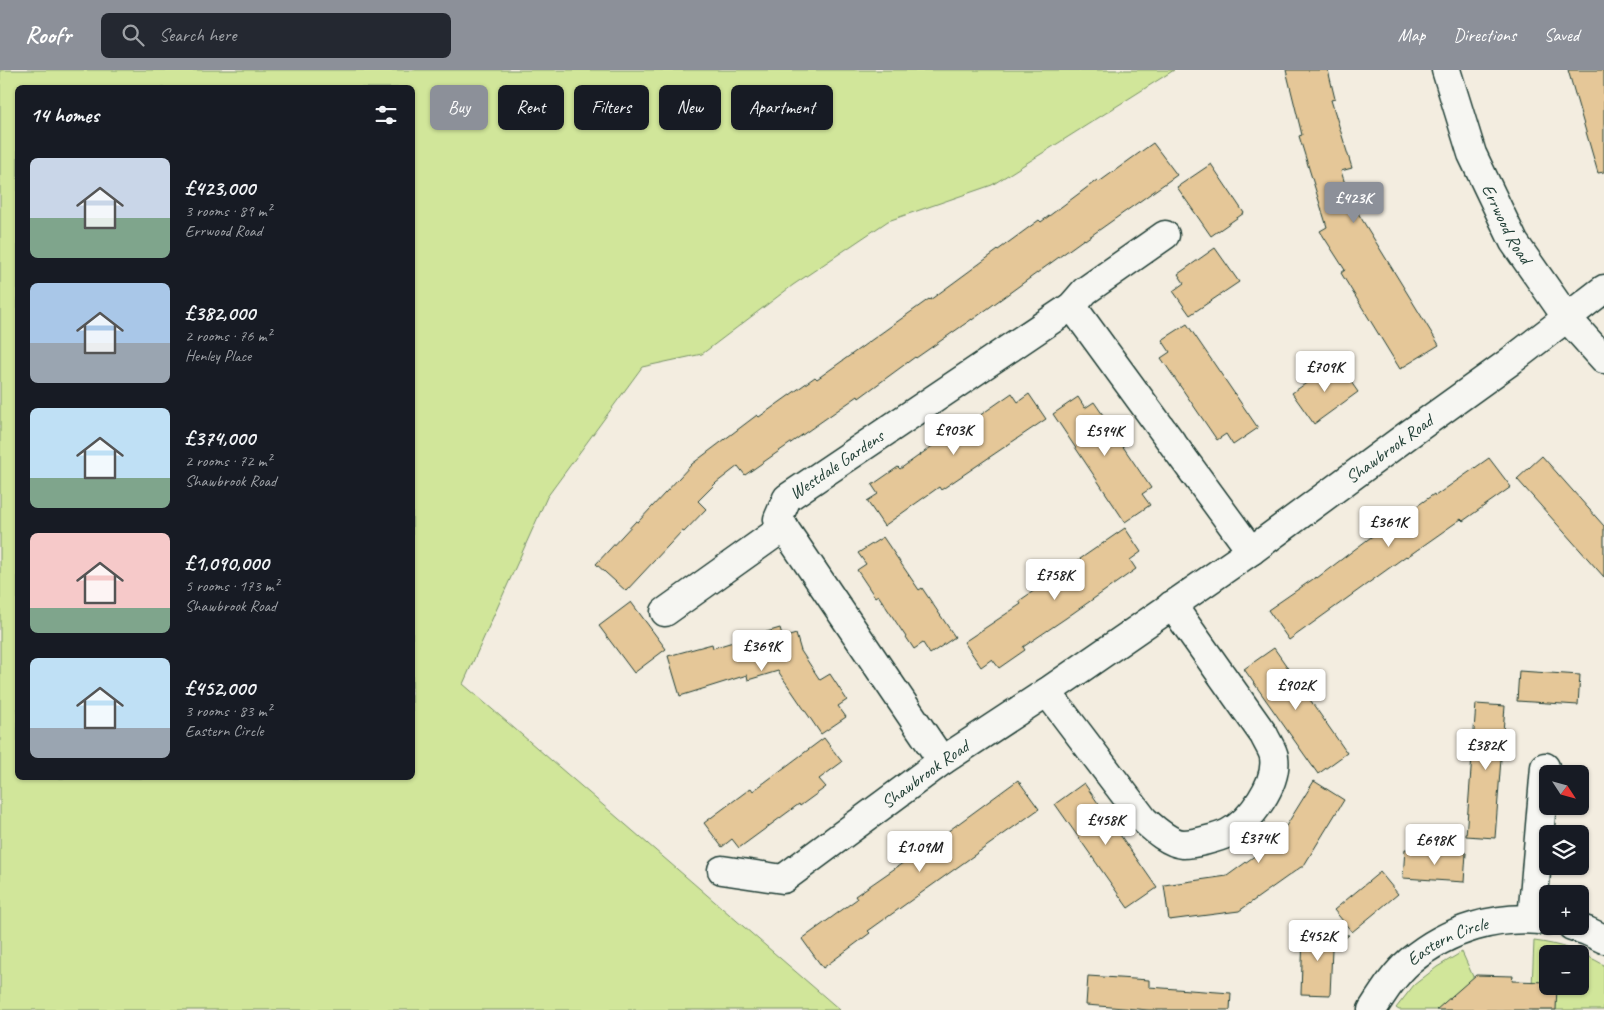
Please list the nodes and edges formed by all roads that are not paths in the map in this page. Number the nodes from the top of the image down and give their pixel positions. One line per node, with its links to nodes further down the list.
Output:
1 (1446, 70): 5 (street, Errwood Road)
2 (1165, 235): 4 (street, Westdale Gardens)
3 (1604, 289): 5 (street, Shawbrook Road)
4 (1072, 306): 7 (street, Westdale Gardens); 8 (street)
5 (1567, 318): 6 (street, Errwood Road); 8 (street, Shawbrook Road)
6 (1604, 359)
7 (784, 527): 10 (street); 12 (street, Westdale Gardens)
8 (1251, 551): 9 (street, Shawbrook Road)
9 (1172, 605): 11 (street, Shawbrook Road); 11 (street)
10 (665, 612)
11 (1047, 692): 12 (street, Shawbrook Road)
12 (942, 761): 14 (street, Shawbrook Road)
13 (1543, 815): 15 (street)
14 (722, 870)
15 (1541, 885)
16 (1539, 920): 19 (street, Eastern Circle)
17 (1589, 932): 18 (street)
18 (1604, 940)
19 (1372, 1010)

